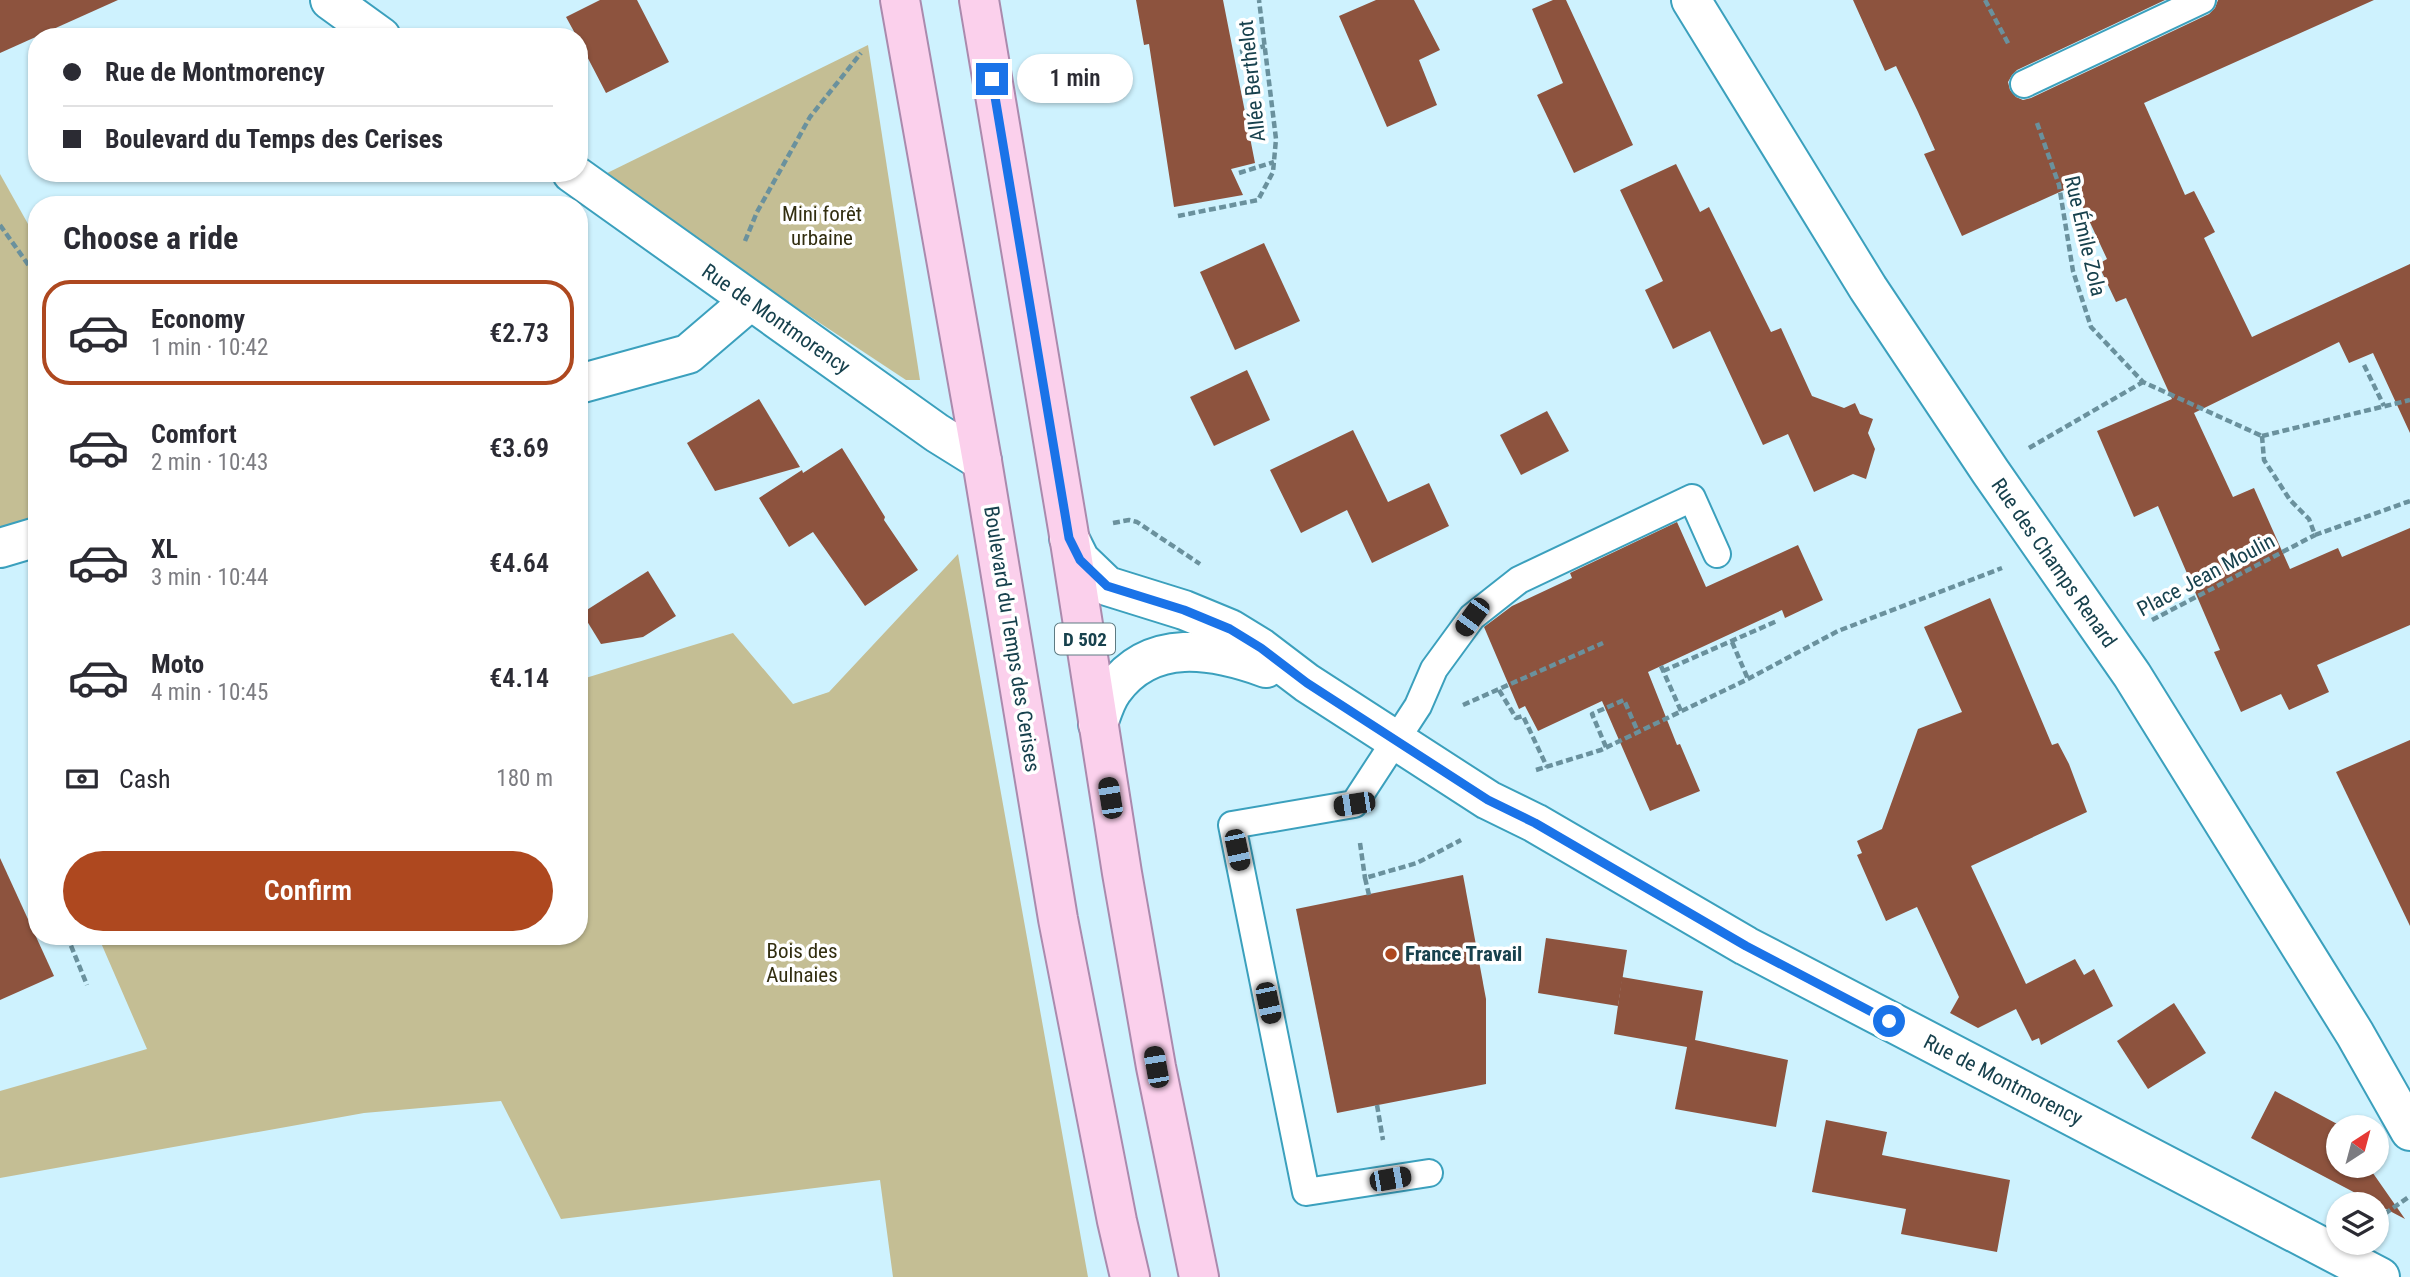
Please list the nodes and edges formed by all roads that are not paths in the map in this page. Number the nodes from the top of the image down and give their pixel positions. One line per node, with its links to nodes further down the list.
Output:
1 (330, 0): 6 (street)
2 (979, 0): 12 (main road, D 502)
3 (1691, 0): 19 (street, Rue des Champs Renard)
4 (2202, 0): 7 (lane)
5 (899, 5): 11 (main road, Boulevard du Temps des Cerises)
6 (369, 28)
7 (2024, 84)
8 (585, 182): 9 (street, Rue de Montmorency)
9 (738, 292): 10 (street); 11 (street, Rue de Montmorency)
10 (588, 382)
11 (982, 461): 21 (main road, Boulevard du Temps des Cerises)
12 (1069, 538): 16 (street, Rue de Montmorency); 17 (main road, D 502)
13 (28, 540): 14 (street)
14 (0, 548)
15 (1717, 554): 18 (lane)
16 (1307, 683): 17 (street, Rue de Montmorency); 18 (street, Rue de Montmorency)
17 (1098, 724): 22 (main road, D 502)
18 (1395, 740): 20 (lane); 23 (street, Rue de Montmorency)
19 (2410, 1131)
20 (1429, 1172)
21 (1130, 1277)
22 (1199, 1277)
23 (2379, 1277)

